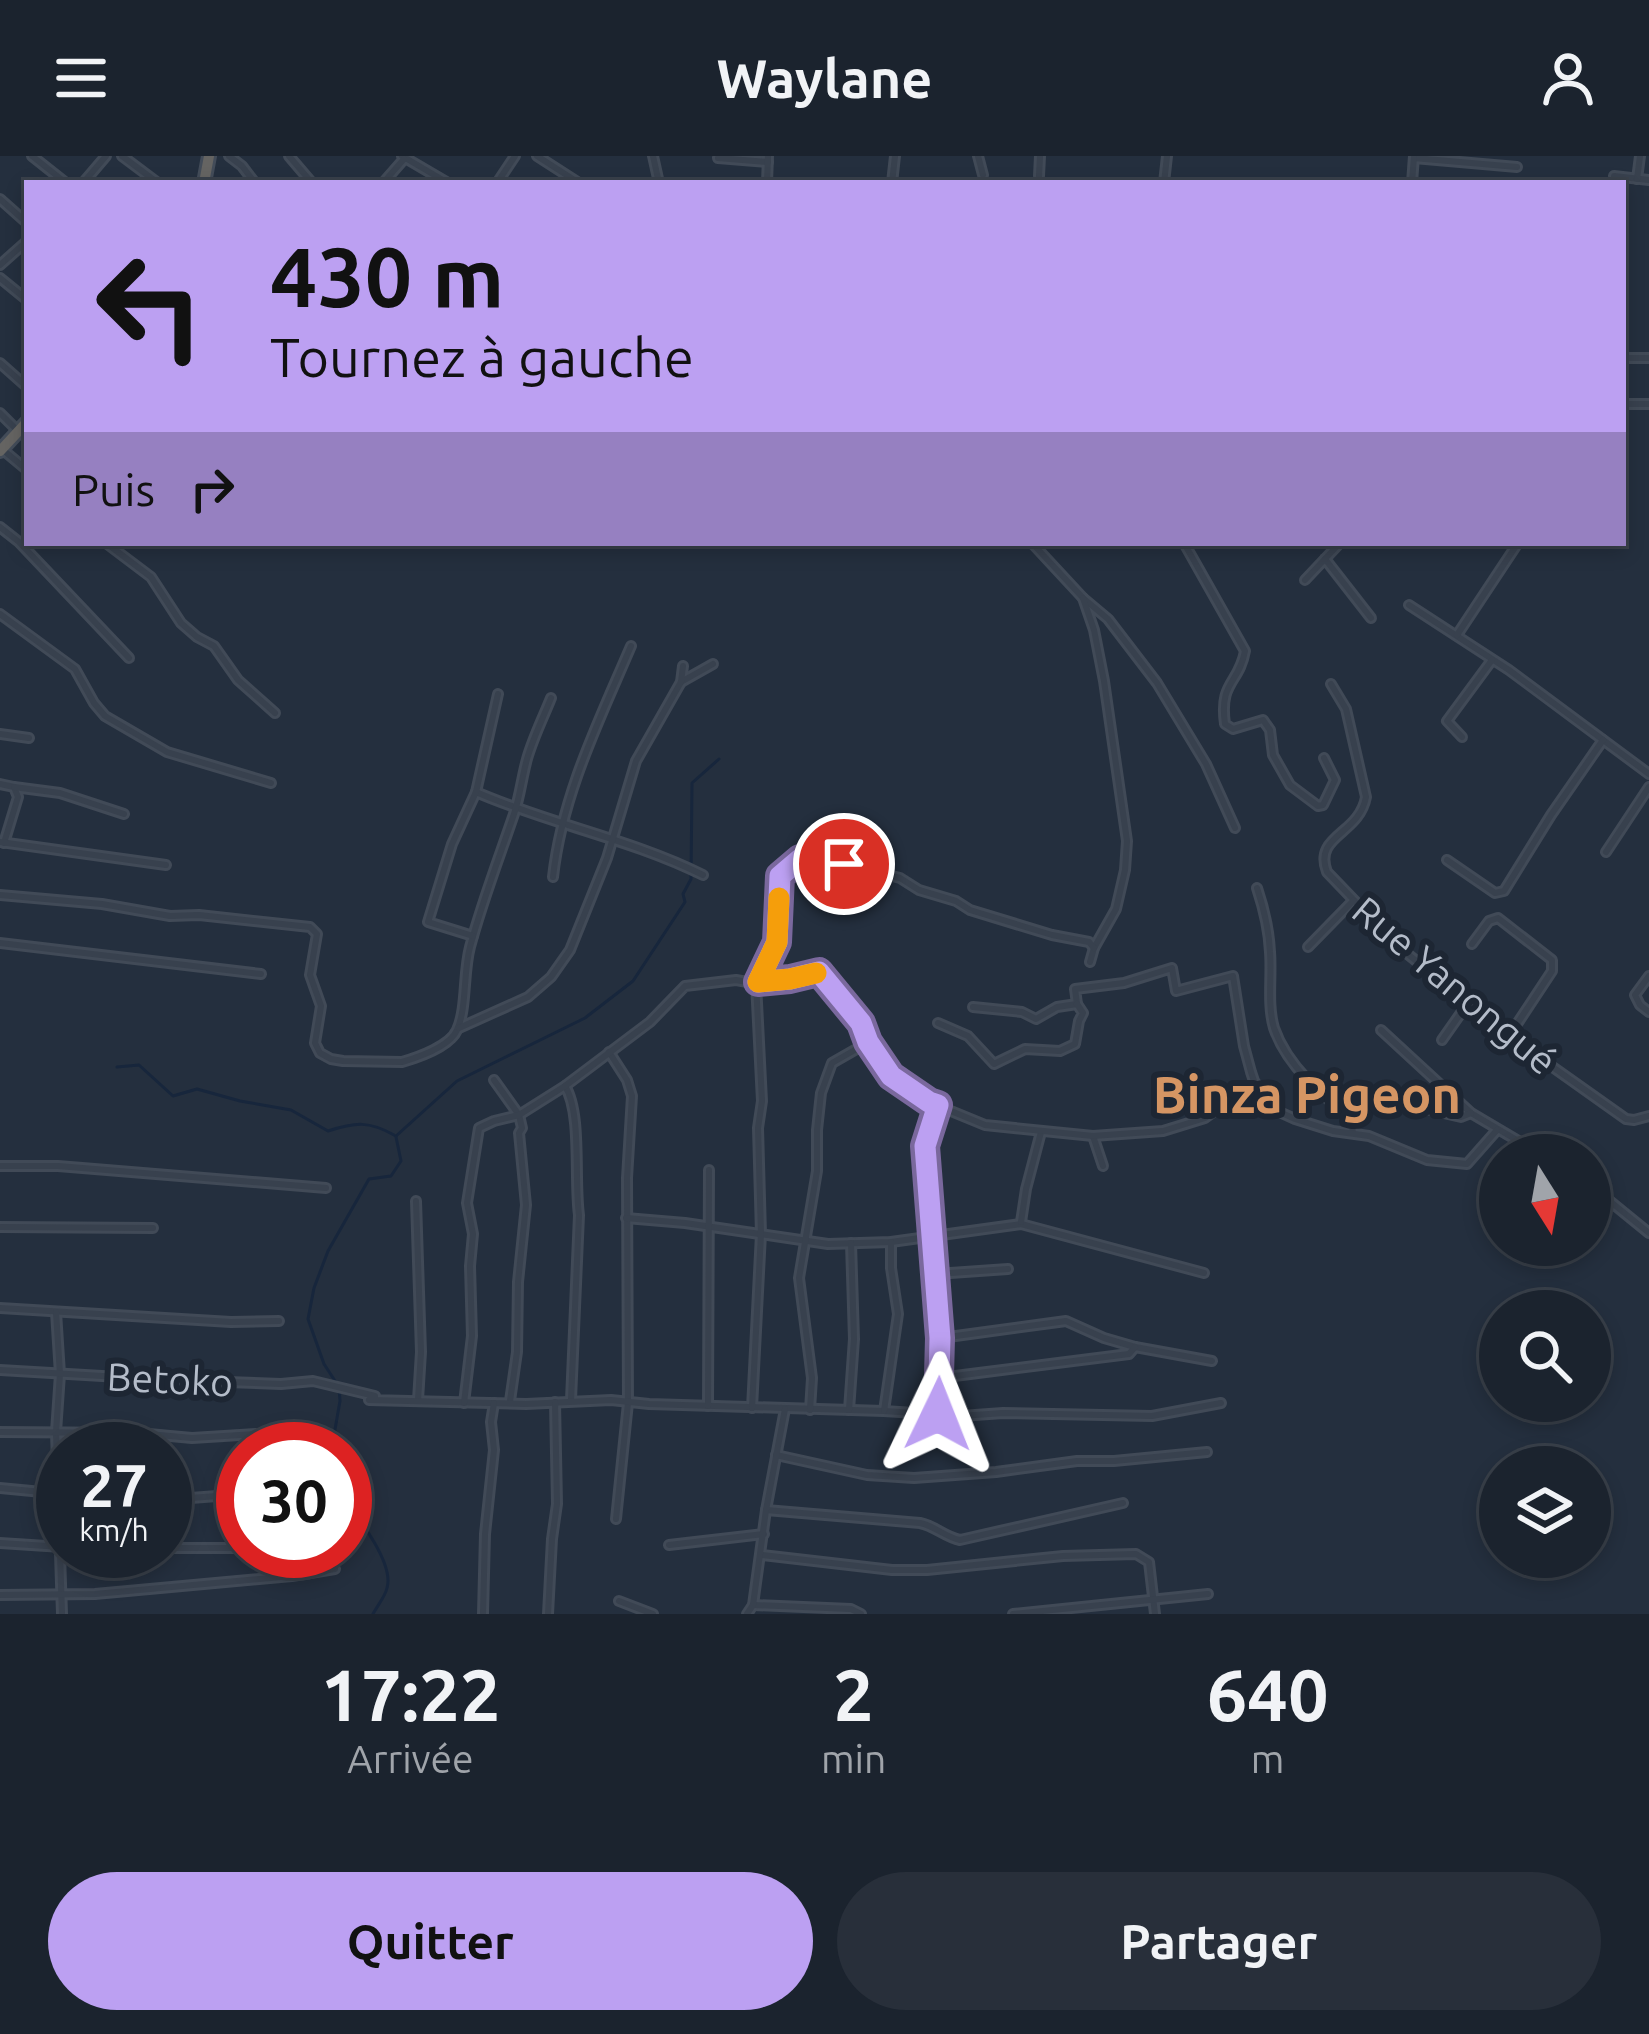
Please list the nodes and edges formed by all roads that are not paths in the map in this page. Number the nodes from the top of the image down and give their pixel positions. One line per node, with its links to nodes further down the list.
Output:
1 (32, 156): 19 (street)
2 (106, 156): 20 (street)
3 (122, 156): 21 (street)
4 (230, 156): 22 (street)
5 (289, 156): 23 (street)
6 (537, 156): 25 (street)
7 (978, 156): 15 (street)
8 (1040, 156): 16 (street)
9 (1640, 156): 18 (street)
10 (404, 157): 24 (street)
11 (1414, 157): 14 (street)
12 (718, 158): 13 (street)
13 (768, 159)
14 (1517, 166)
15 (983, 175)
16 (1039, 176)
17 (1614, 176): 18 (street)
18 (1637, 179): 26 (street)
19 (62, 180)
20 (86, 180)
21 (154, 180)
22 (252, 180)
23 (309, 180)
24 (443, 180)
25 (574, 180)
26 (1649, 180)
27 (0, 199): 28 (street)
28 (24, 220)
29 (24, 244): 30 (street)
30 (0, 265)
31 (0, 278): 32 (street)
32 (24, 298)
33 (0, 363): 34 (street)
34 (24, 383)
35 (0, 413): 36 (street)
36 (23, 427): 37 (highway)
37 (1, 450)
38 (0, 527): 52 (street)
39 (110, 546): 60 (street)
40 (1035, 546): 46 (street)
41 (1186, 546): 65 (street)
42 (1337, 546): 44 (street)
43 (1517, 546): 50 (street)
44 (1324, 559): 45 (street); 49 (street)
45 (1305, 580)
46 (1083, 598): 75 (street); 90 (street)
47 (1409, 605): 50 (street)
48 (0, 614): 67 (street)
49 (1371, 617)
50 (1457, 635): 53 (street)
51 (631, 646): 74 (street)
52 (129, 658)
53 (1492, 660): 62 (street); 64 (street)
54 (712, 664): 56 (street)
55 (683, 666): 56 (street)
56 (681, 682): 76 (street)
57 (1331, 684): 85 (street, Rue Yanongué)
58 (498, 694): 71 (street)
59 (551, 698): 72 (street)
60 (275, 713)
61 (0, 734): 63 (street)
62 (1462, 737)
63 (29, 738)
64 (1603, 740): 66 (street); 79 (street)
65 (1324, 758)
66 (1649, 774)
67 (271, 783)
68 (0, 784): 69 (street)
69 (14, 787): 73 (street); 77 (street)
70 (1649, 787): 78 (street)
71 (476, 792): 72 (street); 86 (street)
72 (515, 809): 74 (street); 86 (street)
73 (124, 814)
74 (562, 824): 76 (street); 82 (street)
75 (1234, 828)
76 (612, 841): 81 (street); 100 (street)
77 (2, 842): 80 (street)
78 (1606, 852)
79 (1447, 860)
80 (166, 866)
81 (703, 875)
82 (553, 877)
83 (1256, 888): 113 (street)
84 (0, 896): 100 (street)
85 (1353, 901): 89 (street); 95 (street, Rue Yanongué)
86 (473, 936): 100 (street)
87 (0, 943): 92 (street)
88 (1472, 944): 102 (street)
89 (1308, 947)
90 (1094, 948): 91 (street); 94 (street)
91 (1090, 962)
92 (261, 974)
93 (1649, 976): 98 (street)
94 (757, 982): 104 (street); 105 (street); 131 (street)
95 (1468, 1003): 102 (street, Rue Yanongué); 103 (street)
96 (1077, 1004): 97 (street); 99 (street); 109 (street)
97 (974, 1007)
98 (1649, 1012)
99 (938, 1023)
100 (458, 1029)
101 (1381, 1030): 110 (street)
102 (1510, 1036): 112 (street, Rue Yanongué)
103 (1442, 1040)
104 (868, 1042): 108 (street); 133 (street)
105 (609, 1052): 107 (street); 125 (street)
106 (494, 1080): 111 (street)
107 (565, 1086): 111 (street); 149 (street)
108 (938, 1105): 115 (street); 132 (street)
109 (1274, 1110): 116 (street); 118 (street)
110 (1471, 1113): 113 (street); 114 (street)
111 (519, 1115): 150 (street); 152 (street)
112 (1649, 1116)
113 (1354, 1120): 116 (street)
114 (1497, 1130): 116 (street); 117 (street)
115 (1041, 1132): 118 (street); 126 (street)
116 (1353, 1132)
117 (1504, 1134)
118 (1093, 1136): 120 (street)
119 (0, 1166): 122 (street)
120 (1103, 1166)
121 (709, 1170): 127 (street)
122 (326, 1187)
123 (416, 1201): 148 (street)
124 (1611, 1202): 130 (street)
125 (626, 1218): 127 (street); 154 (street)
126 (1021, 1223): 132 (street); 137 (street)
127 (709, 1226): 131 (street); 156 (street)
128 (0, 1227): 129 (street)
129 (153, 1228)
130 (1649, 1233)
131 (761, 1234): 133 (street); 157 (street)
132 (932, 1237): 134 (street); 138 (street)
133 (806, 1240): 135 (street); 159 (street)
134 (891, 1242): 135 (street); 161 (street)
135 (851, 1243): 160 (street)
136 (1008, 1269): 138 (street)
137 (1204, 1273)
138 (936, 1274): 142 (street)
139 (0, 1308): 140 (street)
140 (56, 1312): 141 (street); 146 (street)
141 (279, 1321)
142 (940, 1338): 143 (street); 147 (street)
143 (1135, 1347): 144 (street); 147 (street)
144 (1212, 1361)
145 (0, 1370): 146 (street, Betoko)
146 (60, 1374): 148 (street, Betoko); 163 (street)
147 (939, 1378): 162 (street)
148 (418, 1400): 152 (street, Betoko)
149 (571, 1400): 151 (street, Betoko); 154 (street, Betoko)
150 (509, 1402): 151 (street, Betoko); 153 (street, Betoko)
151 (555, 1402): 189 (street)
152 (464, 1403): 153 (street, Betoko)
153 (494, 1403): 188 (street)
154 (628, 1403): 156 (street, Betoko); 172 (street)
155 (1221, 1403): 162 (street, Betoko)
156 (707, 1406): 157 (street, Betoko)
157 (752, 1408): 158 (street, Betoko)
158 (785, 1409): 159 (street, Betoko); 167 (street)
159 (810, 1410): 160 (street, Betoko)
160 (849, 1410): 161 (street, Betoko)
161 (884, 1411): 162 (street, Betoko)
162 (938, 1414)
163 (57, 1422)
164 (0, 1432): 165 (street)
165 (36, 1432)
166 (1207, 1452): 167 (street)
167 (776, 1455): 171 (street)
168 (0, 1488): 169 (street)
169 (36, 1491)
170 (1123, 1503): 171 (street)
171 (766, 1510): 173 (street)
172 (616, 1519)
173 (764, 1534): 175 (street); 177 (street)
174 (0, 1544): 176 (street)
175 (669, 1544)
176 (36, 1546)
177 (761, 1555): 183 (street); 185 (street)
178 (62, 1578): 180 (street)
179 (260, 1578): 180 (street)
180 (62, 1594): 182 (street); 187 (street)
181 (1208, 1594): 183 (street)
182 (0, 1595)
183 (1153, 1599): 192 (street); 193 (street)
184 (619, 1601): 190 (street)
185 (754, 1605): 186 (street); 191 (street)
186 (858, 1613)
187 (62, 1614)
188 (483, 1614)
189 (548, 1614)
190 (653, 1614)
191 (747, 1614)
192 (1013, 1614)
193 (1155, 1614)

